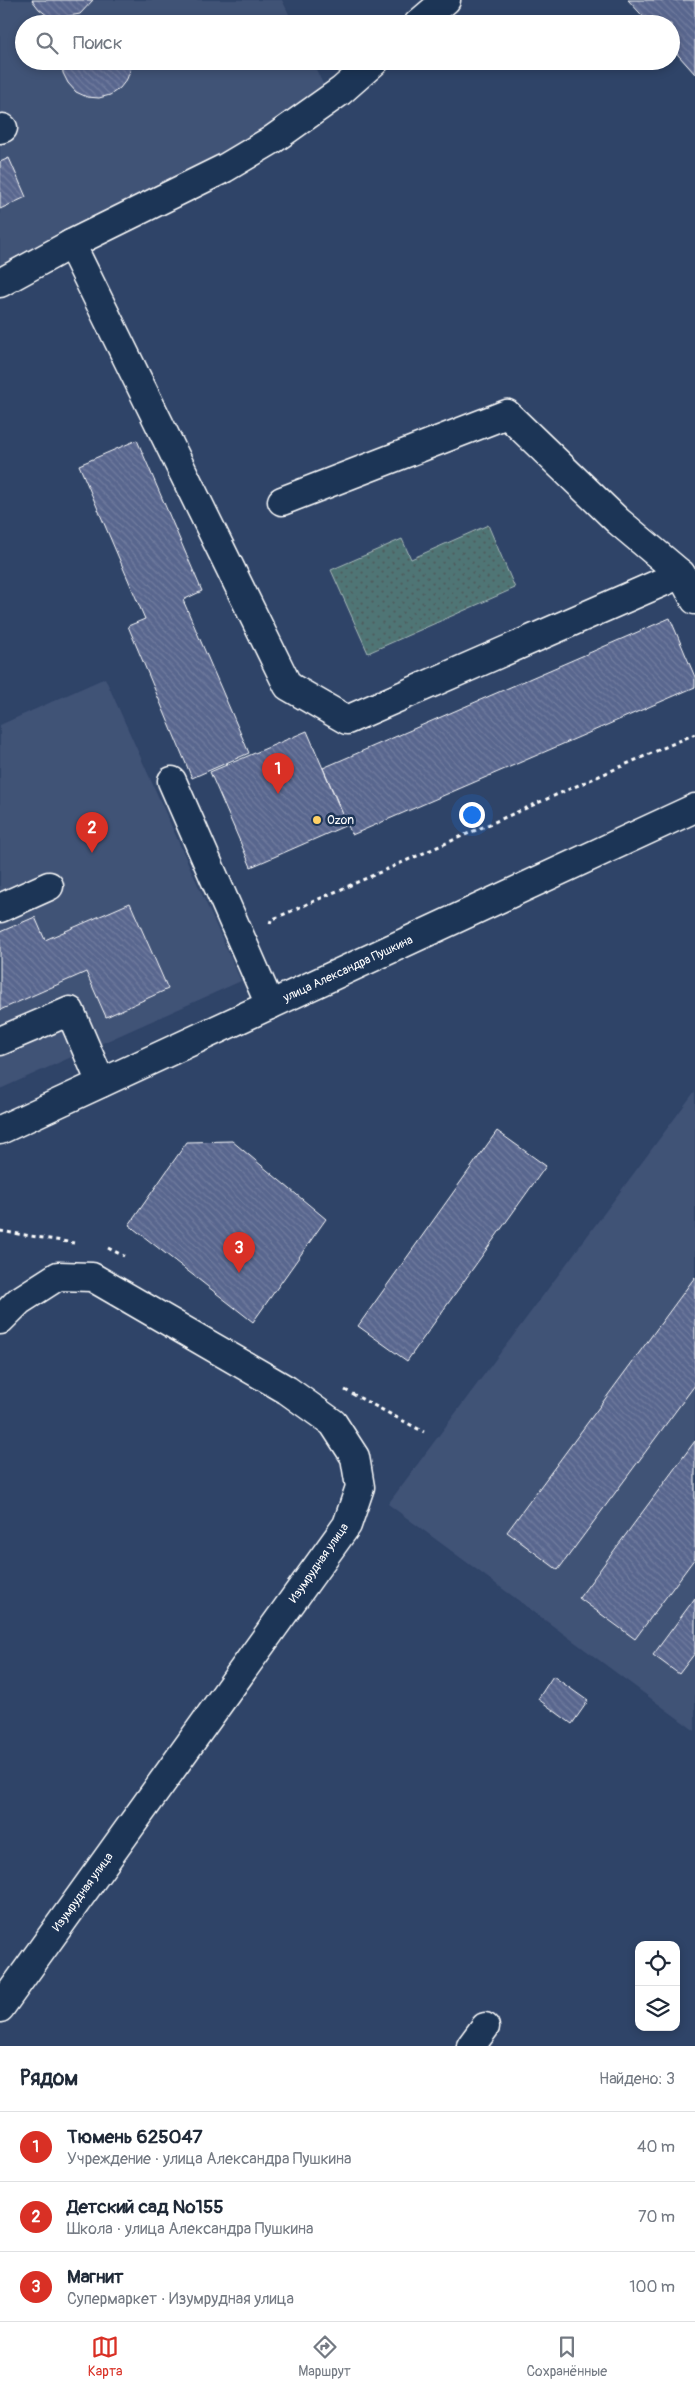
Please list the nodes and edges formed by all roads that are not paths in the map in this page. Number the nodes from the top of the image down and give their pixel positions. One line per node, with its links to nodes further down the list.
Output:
1 (446, 0): 2 (street)
2 (428, 15)
3 (364, 70): 4 (street)
4 (71, 244): 5 (street); 7 (street)
5 (0, 284)
6 (282, 501): 7 (street)
7 (681, 574): 8 (street)
8 (695, 600)
9 (172, 781): 13 (street)
10 (695, 808): 13 (street, улица Александра Пушкина)
11 (49, 886): 12 (street)
12 (0, 908)
13 (270, 1005): 15 (street, улица Александра Пушкина)
14 (0, 1041): 15 (street)
15 (101, 1083): 16 (street, улица Александра Пушкина)
16 (0, 1130)
17 (0, 1320): 18 (street, Изумрудная улица)
18 (0, 2008)

